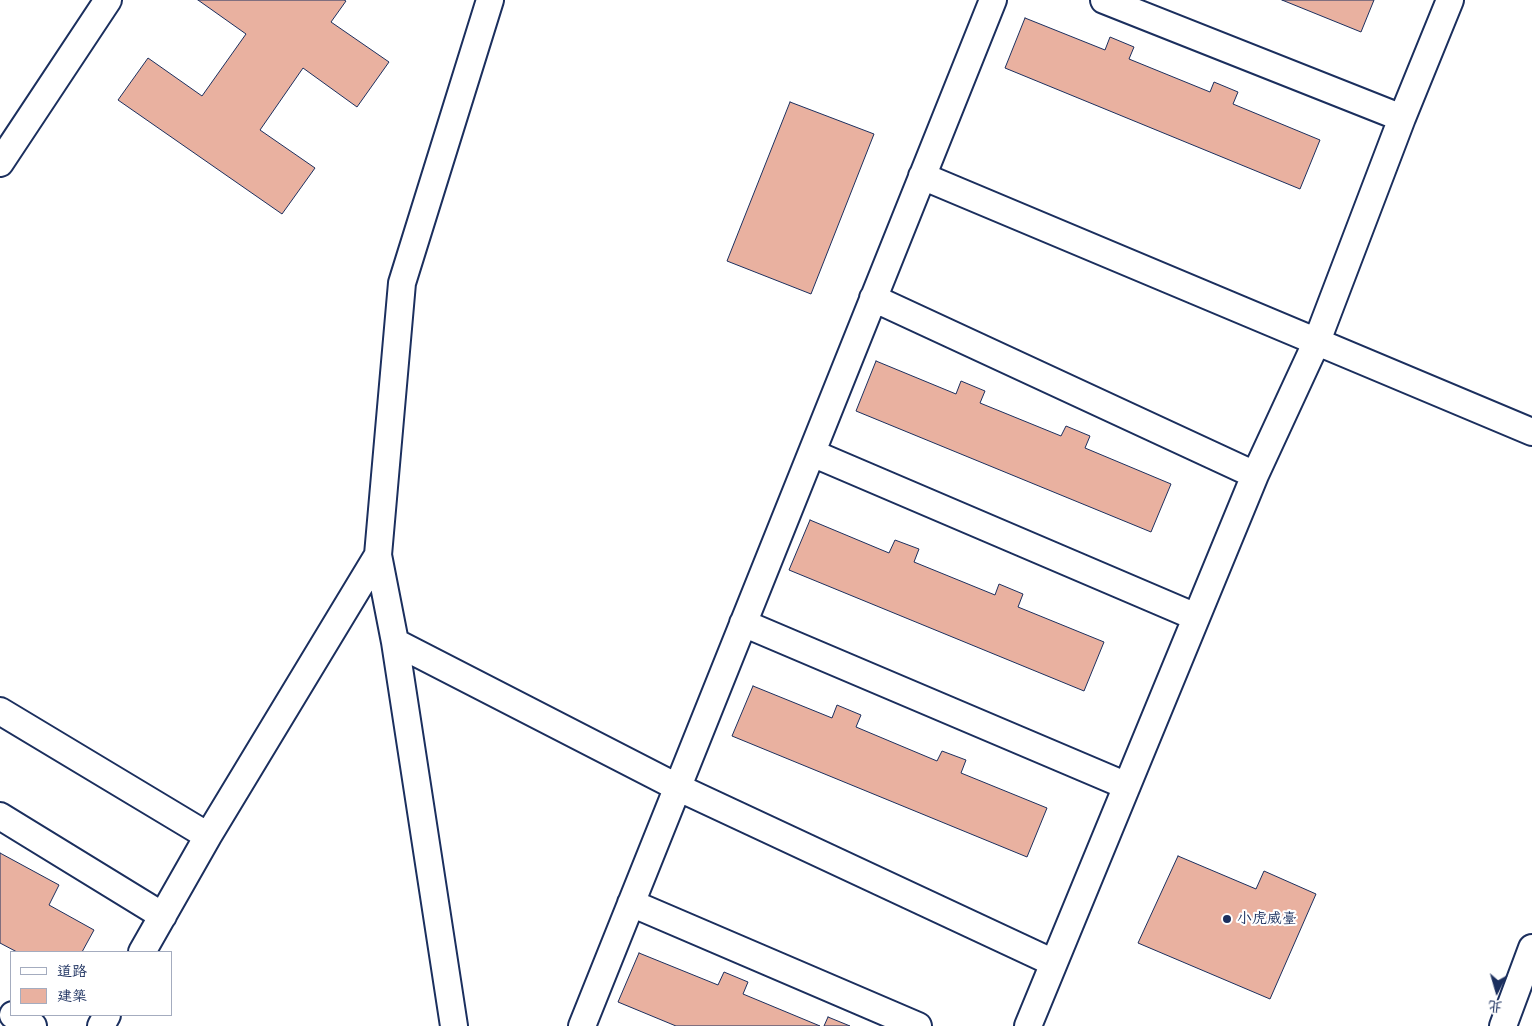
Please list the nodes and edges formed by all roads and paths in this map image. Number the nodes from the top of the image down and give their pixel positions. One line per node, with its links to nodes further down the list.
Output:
1 (108, 0): 7 (lane)
2 (490, 0): 14 (lane)
3 (993, 0): 8 (lane)
4 (1104, 0): 6 (lane)
5 (1450, 0): 6 (lane)
6 (1402, 118): 10 (lane)
7 (0, 163)
8 (922, 176): 9 (lane); 10 (lane)
9 (873, 298): 12 (lane); 13 (lane)
10 (1317, 341): 11 (lane); 13 (lane)
11 (1532, 432)
12 (812, 453): 15 (lane); 16 (lane)
13 (1255, 475): 15 (lane)
14 (378, 555): 17 (lane); 22 (lane)
15 (1196, 617): 19 (lane)
16 (743, 623): 19 (lane); 20 (lane)
17 (395, 642): 20 (lane); 30 (lane)
18 (0, 711): 22 (lane)
19 (1127, 786): 27 (lane)
20 (677, 787): 23 (lane); 27 (lane)
21 (0, 816): 24 (lane)
22 (208, 836): 24 (lane)
23 (631, 903): 31 (lane); 32 (lane)
24 (163, 916): 26 (lane)
25 (1532, 948): 34 (lane)
26 (143, 951)
27 (1054, 964): 33 (lane)
28 (16, 1016): 29 (lane)
29 (33, 1026)
30 (454, 1026)
31 (582, 1026)
32 (918, 1026)
33 (1028, 1026)
34 (1503, 1026)

